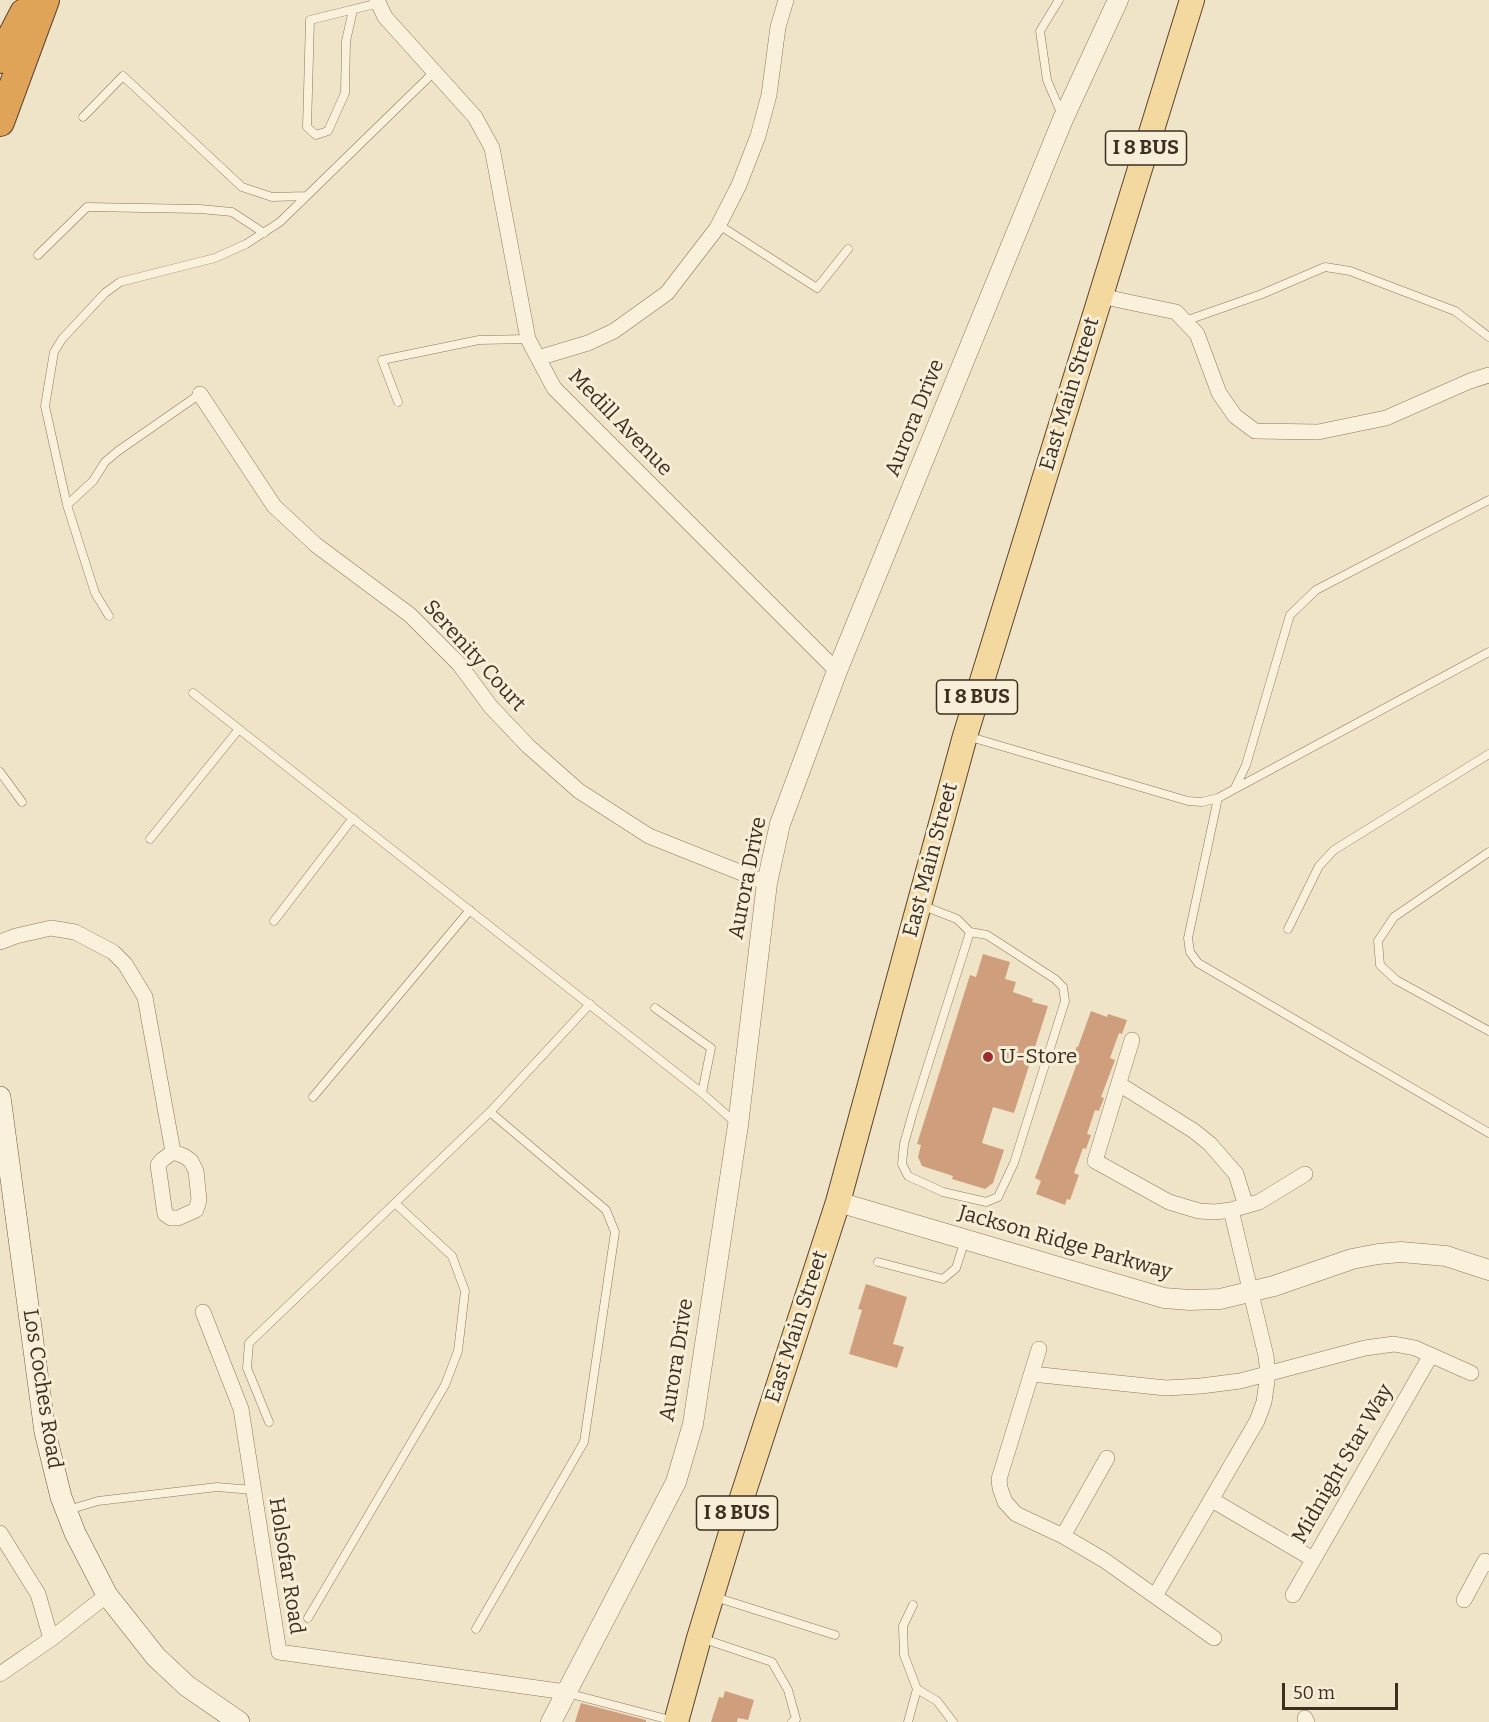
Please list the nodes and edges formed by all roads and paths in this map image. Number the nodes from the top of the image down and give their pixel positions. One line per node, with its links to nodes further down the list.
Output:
1 (31, 0): 9 (highway)
2 (45, 0): 13 (highway)
3 (786, 0): 15 (street)
4 (1059, 0): 12 (lane)
5 (1192, 0): 19 (main road, East Main Street / I 8 BUS)
6 (378, 2): 8 (lane); 10 (street, Medill Avenue)
7 (1112, 2): 12 (street, Aurora Drive)
8 (352, 10): 8 (lane)
9 (0, 59)
10 (434, 72): 14 (lane); 22 (street, Medill Avenue)
11 (83, 117): 14 (lane)
12 (1063, 119): 31 (street, Aurora Drive)
13 (0, 122)
14 (306, 196): 16 (lane)
15 (719, 225): 17 (lane); 23 (street)
16 (264, 233): 18 (lane); 28 (lane)
17 (848, 249)
18 (38, 255)
19 (1100, 296): 20 (street); 34 (main road, East Main Street / I 8 BUS)
20 (1185, 321): 21 (lane); 24 (street)
21 (1489, 337)
22 (528, 339): 23 (street, Medill Avenue); 26 (lane)
23 (538, 358): 31 (street, Medill Avenue)
24 (1489, 375)
25 (200, 394): 28 (lane); 43 (street, Serenity Court)
26 (398, 402)
27 (1489, 500): 37 (lane)
28 (67, 505): 29 (lane)
29 (110, 616)
30 (1489, 652): 37 (lane)
31 (837, 671): 43 (street, Aurora Drive)
32 (193, 693): 33 (lane)
33 (239, 729): 40 (lane); 41 (lane)
34 (965, 736): 38 (lane); 44 (main road, East Main Street / I 8 BUS)
35 (1489, 754): 47 (lane)
36 (0, 772): 39 (lane)
37 (1235, 789): 38 (lane)
38 (1218, 798): 60 (lane)
39 (22, 802)
40 (353, 818): 45 (lane); 46 (lane)
41 (150, 839)
42 (1489, 852): 52 (lane)
43 (767, 883): 59 (street, Aurora Drive)
44 (920, 904): 48 (lane); 63 (main road, East Main Street / I 8 BUS)
45 (470, 910): 50 (lane); 57 (lane)
46 (274, 921)
47 (1288, 929)
48 (970, 932): 48 (lane)
49 (0, 942): 61 (street)
50 (590, 1004): 55 (lane); 58 (lane)
51 (655, 1008): 55 (lane)
52 (1489, 1031)
53 (1132, 1040): 54 (street)
54 (1119, 1083): 65 (street); 65 (street)
55 (702, 1093): 59 (lane)
56 (0, 1097): 80 (main road, Los Coches Road)
57 (313, 1097)
58 (490, 1112): 64 (lane); 92 (lane)
59 (738, 1125): 99 (street, Aurora Drive)
60 (1489, 1133)
61 (173, 1152)
62 (1305, 1174): 65 (street)
63 (838, 1202): 66 (street, Jackson Ridge Parkway); 86 (main road, East Main Street / I 8 BUS)
64 (396, 1204): 76 (lane); 91 (lane)
65 (1238, 1208): 69 (street)
66 (965, 1239): 67 (lane); 69 (street, Jackson Ridge Parkway)
67 (878, 1262)
68 (1489, 1270): 69 (street, Jackson Ridge Parkway)
69 (1250, 1293): 75 (street)
70 (203, 1312): 78 (street, Holsofar Road)
71 (1039, 1349): 74 (street)
72 (1431, 1355): 73 (street); 75 (street); 83 (street, Midnight Star Way)
73 (1471, 1373)
74 (1032, 1374): 75 (street); 82 (street)
75 (1268, 1374): 79 (street)
76 (269, 1422)
77 (1107, 1458): 82 (street)
78 (253, 1490): 80 (lane); 99 (street, Holsofar Road)
79 (1212, 1500): 83 (street); 88 (street)
80 (66, 1511): 85 (main road, Los Coches Road)
81 (0, 1533): 96 (street)
82 (1063, 1536): 88 (street)
83 (1313, 1559): 87 (street, Midnight Star Way)
84 (1488, 1560): 89 (street)
85 (107, 1595): 96 (street); 100 (main road, Los Coches Road)
86 (711, 1595): 93 (lane); 94 (main road, East Main Street / I 8 BUS)
87 (1293, 1595)
88 (1155, 1596): 95 (street)
89 (1464, 1600)
90 (913, 1605): 98 (lane)
91 (308, 1618)
92 (476, 1629)
93 (835, 1635)
94 (699, 1638): 102 (main road, East Main Street / I 8 BUS); 103 (lane)
95 (1214, 1638)
96 (51, 1639): 97 (street)
97 (0, 1674)
98 (917, 1689): 104 (lane); 105 (lane)
99 (566, 1692): 101 (street, Aurora Drive); 102 (lane)
100 (239, 1722)
101 (551, 1722)
102 (676, 1722)
103 (792, 1722)
104 (908, 1722)
105 (953, 1722)

